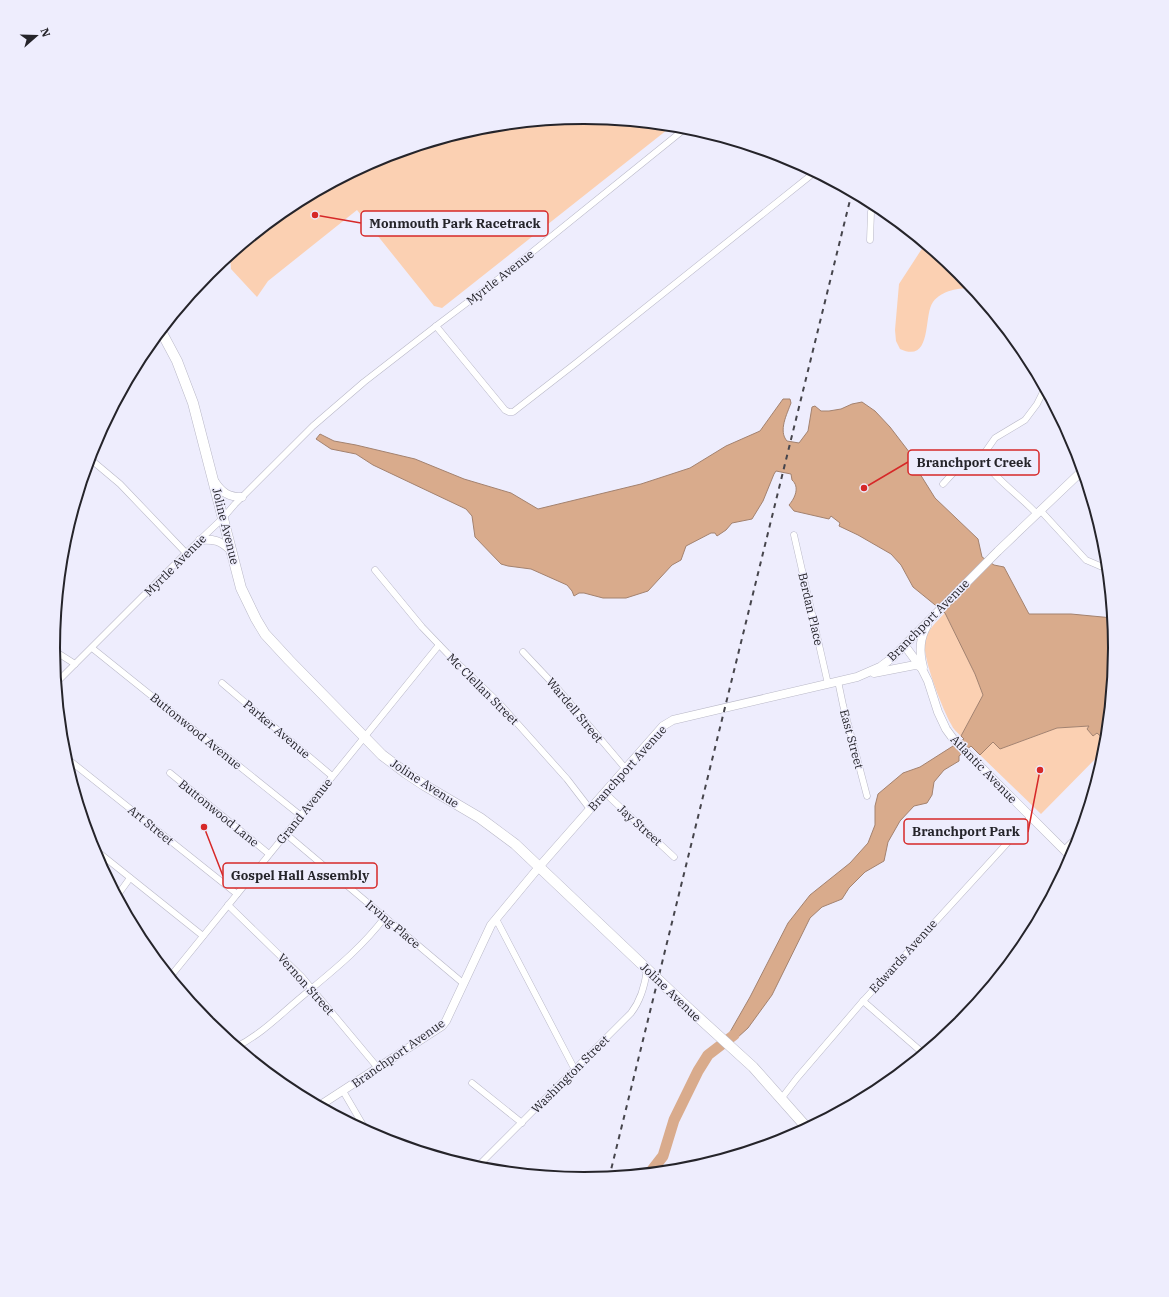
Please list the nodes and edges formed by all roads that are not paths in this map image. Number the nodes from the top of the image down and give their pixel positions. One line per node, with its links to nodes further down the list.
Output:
1 (680, 133): 5 (street, Myrtle Avenue)
2 (811, 176): 5 (street)
3 (873, 210): 4 (street)
4 (870, 240)
5 (436, 326): 13 (street, Myrtle Avenue)
6 (163, 335): 11 (main road, Joline Avenue)
7 (1043, 393): 8 (street)
8 (981, 458): 12 (street); 14 (street)
9 (95, 462): 18 (street)
10 (1079, 474): 14 (street, Branchport Avenue)
11 (214, 481): 13 (street); 15 (main road, Joline Avenue)
12 (943, 484)
13 (242, 497): 15 (street, Myrtle Avenue)
14 (1038, 512): 20 (street); 22 (street, Branchport Avenue)
15 (223, 518): 17 (street, Myrtle Avenue); 19 (main road, Joline Avenue)
16 (794, 535): 35 (street, Berdan Place)
17 (200, 540): 18 (street, Myrtle Avenue); 19 (street)
18 (186, 553): 25 (street, Myrtle Avenue)
19 (232, 553): 36 (main road, Joline Avenue)
20 (1103, 567)
21 (375, 570): 23 (street, Mc Clellan Street)
22 (931, 619): 24 (street, Branchport Avenue); 33 (street)
23 (439, 645): 36 (street, Grand Avenue); 43 (street, Mc Clellan Street)
24 (905, 646): 29 (street, Atlantic Avenue); 30 (street, Branchport Avenue)
25 (92, 648): 28 (street, Myrtle Avenue); 44 (street, Buttonwood Avenue)
26 (523, 652): 38 (street, Wardell Street)
27 (60, 655): 28 (street)
28 (75, 664): 31 (street, Myrtle Avenue)
29 (920, 666): 30 (street); 33 (street, Atlantic Avenue)
30 (857, 677): 32 (street, Branchport Avenue)
31 (61, 678)
32 (838, 681): 35 (street, Branchport Avenue); 42 (street, East Street)
33 (928, 681): 45 (street, Atlantic Avenue)
34 (222, 683): 40 (street, Parker Avenue)
35 (828, 684): 38 (street, Branchport Avenue)
36 (364, 737): 40 (street, Grand Avenue); 53 (main road, Joline Avenue)
37 (73, 763): 56 (street, Art Street)
38 (625, 768): 41 (street, Branchport Avenue)
39 (170, 773): 50 (street, Buttonwood Lane)
40 (332, 776): 44 (street, Grand Avenue)
41 (605, 793): 43 (street, Branchport Avenue); 52 (street, Jay Street)
42 (867, 796)
43 (590, 809): 53 (street, Branchport Avenue)
44 (300, 815): 46 (street, Grand Avenue)
45 (1031, 817): 48 (street, Atlantic Avenue); 65 (street, Edwards Avenue)
46 (286, 834): 50 (street, Grand Avenue); 58 (street, Irving Place)
47 (1071, 843): 48 (street)
48 (1064, 850): 49 (street, Atlantic Avenue)
49 (1067, 853)
50 (269, 854): 56 (street, Grand Avenue)
51 (103, 856): 54 (street)
52 (674, 857)
53 (539, 867): 59 (street, Branchport Avenue); 61 (main road, Joline Avenue)
54 (130, 878): 55 (street); 60 (street)
55 (120, 892)
56 (237, 894): 57 (street, Grand Avenue)
57 (228, 905): 60 (street, Grand Avenue); 64 (street, Vernon Street)
58 (385, 916): 63 (street, Irving Place); 64 (street)
59 (496, 919): 63 (street, Branchport Avenue); 69 (street)
60 (203, 936): 62 (street, Grand Avenue)
61 (647, 969): 69 (street, Washington Street); 72 (main road, Joline Avenue)
62 (173, 974)
63 (464, 984): 68 (street, Branchport Avenue)
64 (312, 988): 66 (street); 68 (street, Vernon Street)
65 (863, 1001): 67 (street); 72 (street, Edwards Avenue)
66 (240, 1044)
67 (921, 1051)
68 (378, 1068): 71 (street, Branchport Avenue)
69 (575, 1070): 75 (street, Washington Street)
70 (472, 1083): 75 (street)
71 (343, 1091): 73 (street, Branchport Avenue); 74 (street)
72 (781, 1099): 76 (main road, Joline Avenue)
73 (323, 1104)
74 (362, 1123)
75 (522, 1123): 77 (street, Washington Street)
76 (804, 1124)
77 (483, 1163)

